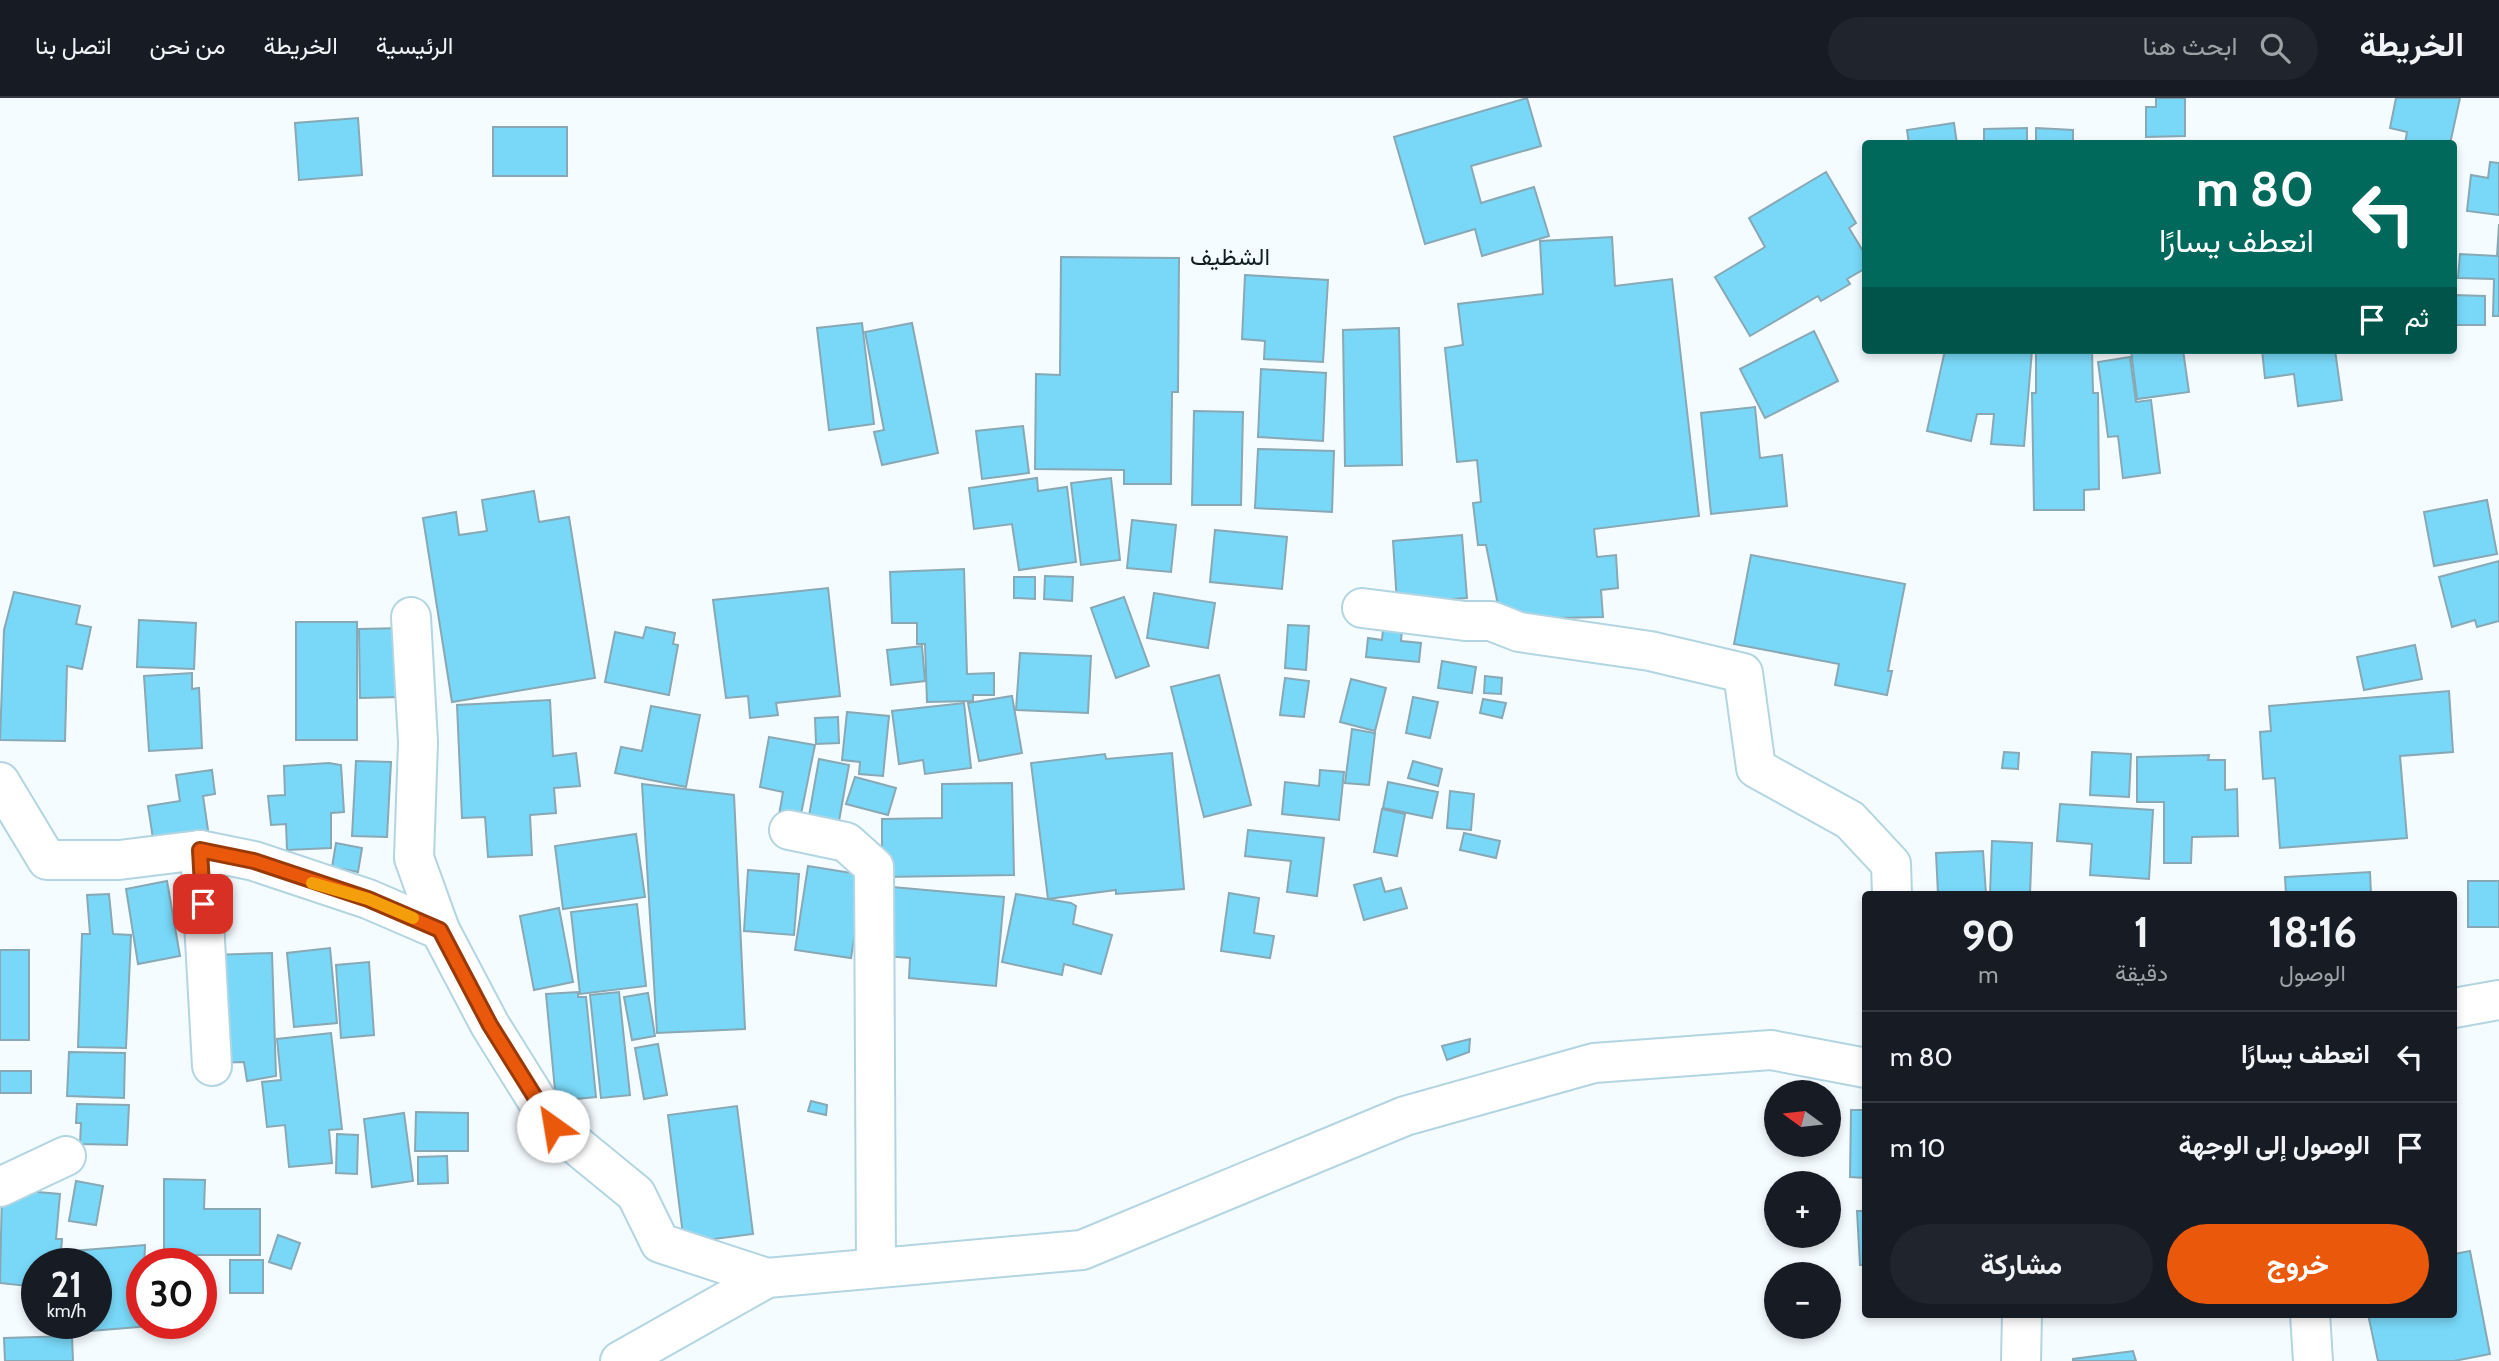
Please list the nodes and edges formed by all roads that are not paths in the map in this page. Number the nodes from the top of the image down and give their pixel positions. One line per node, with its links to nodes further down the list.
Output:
1 (1362, 608): 6 (street)
2 (411, 617): 7 (street)
3 (0, 782): 5 (street)
4 (789, 830): 14 (street)
5 (200, 850): 7 (street); 10 (street)
6 (1892, 891)
7 (440, 930): 15 (street)
8 (2499, 1000): 9 (street)
9 (2457, 1007)
10 (212, 1066)
11 (1862, 1067): 14 (street)
12 (66, 1156): 13 (street)
13 (0, 1187)
14 (876, 1268): 15 (street)
15 (767, 1278): 18 (street)
16 (2022, 1318): 19 (street)
17 (2310, 1318): 20 (street)
18 (620, 1361)
19 (2021, 1361)
20 (2313, 1361)

